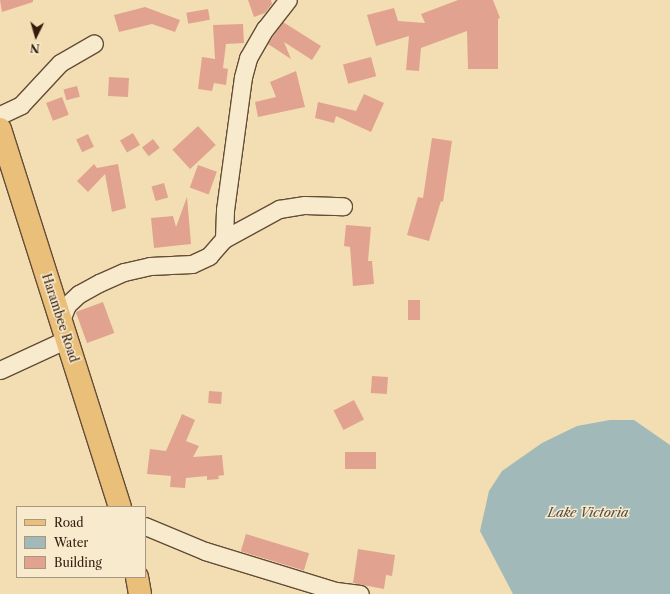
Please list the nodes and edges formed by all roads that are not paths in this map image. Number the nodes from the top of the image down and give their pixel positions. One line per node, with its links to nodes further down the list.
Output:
1 (288, 0): 6 (street)
2 (94, 43): 3 (street)
3 (0, 115)
4 (0, 129): 7 (main road, Harambee Road)
5 (343, 206): 6 (street)
6 (224, 239): 7 (street)
7 (64, 329): 8 (street); 9 (main road, Harambee Road)
8 (0, 370)
9 (120, 506)
10 (146, 526): 13 (street)
11 (137, 578): 12 (main road)
12 (140, 594)
13 (360, 594)

